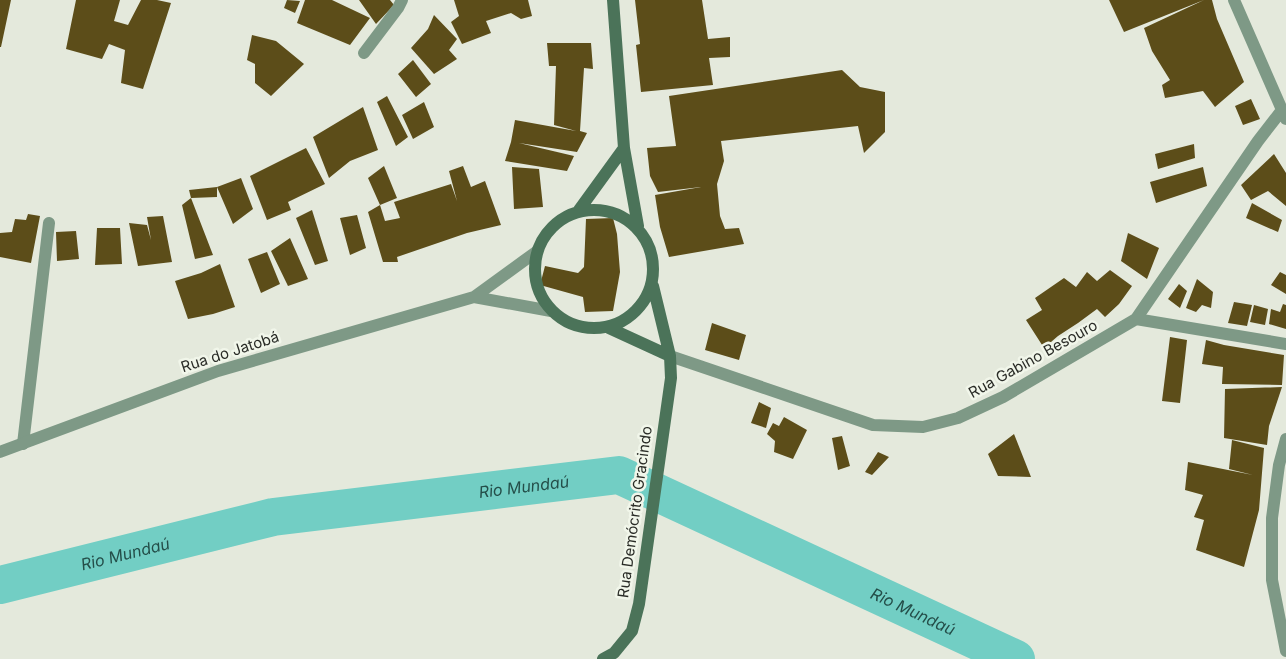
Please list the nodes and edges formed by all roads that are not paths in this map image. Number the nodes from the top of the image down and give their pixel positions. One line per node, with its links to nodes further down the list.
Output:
1 (402, 0): 4 (street)
2 (612, 0): 6 (main road)
3 (1234, 0): 5 (street)
4 (364, 53)
5 (1283, 107): 14 (street, Rua Gabino Besouro)
6 (624, 148): 7 (main road); 9 (main road)
7 (579, 210): 9 (main road); 10 (main road)
8 (49, 223): 19 (street)
9 (638, 226): 11 (main road)
10 (536, 252): 12 (street, Rua do Jatobá); 13 (main road)
11 (653, 286): 15 (main road); 17 (main road, Rua Demócrito Gracindo)
12 (474, 297): 13 (street, Rua do Jatobá); 19 (street, Rua do Jatobá)
13 (551, 311): 15 (main road)
14 (1136, 319): 16 (street); 17 (street, Rua Gabino Besouro)
15 (609, 328): 17 (main road)
16 (1286, 344)
17 (670, 356): 22 (main road, Rua Demócrito Gracindo)
18 (1286, 439): 21 (street)
19 (23, 444): 20 (street, Rua do Jatobá)
20 (0, 452)
21 (1286, 651)
22 (610, 657)

